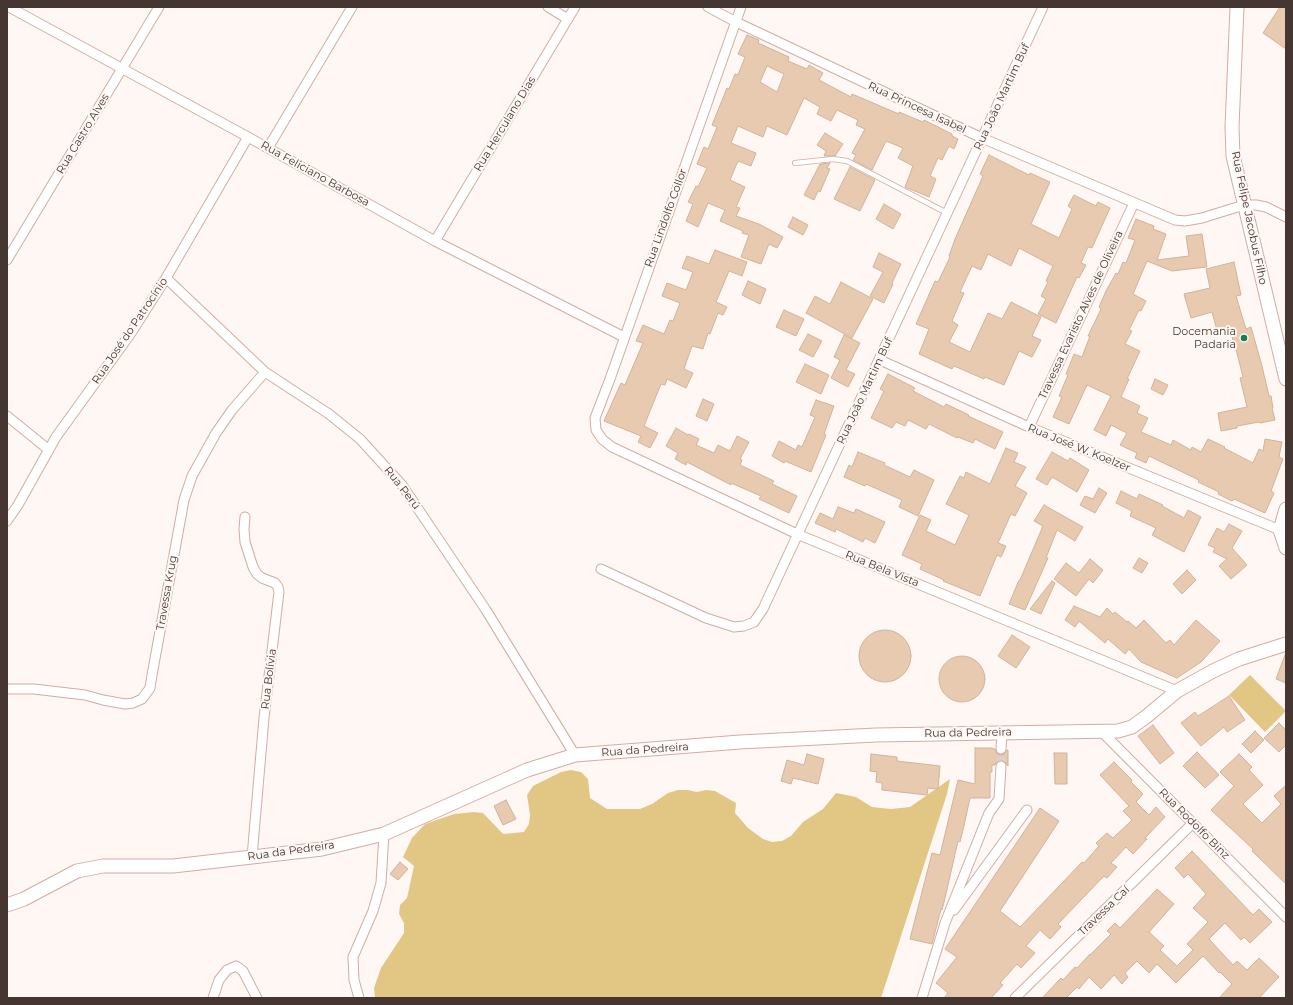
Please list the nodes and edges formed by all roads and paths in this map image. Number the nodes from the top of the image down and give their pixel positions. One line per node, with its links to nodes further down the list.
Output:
1 (9, 7): 12 (street, Rua Feliciano Barbosa)
2 (159, 7): 12 (street, Rua Castro Alves)
3 (352, 7): 15 (street)
4 (548, 7): 10 (street)
5 (575, 7): 10 (street, Rua Herculano Dias)
6 (708, 7): 11 (street, Rua Princesa Isabel)
7 (741, 7): 11 (street, Rua Lindolfo Collor)
8 (1043, 7): 14 (street, Rua João Martim Buf)
9 (1237, 7): 18 (street, Rua Felipe Jacobus Filho)
10 (568, 19): 21 (street, Rua Herculano Dias)
11 (736, 22): 14 (street, Rua Princesa Isabel); 24 (street, Rua Lindolfo Collor)
12 (122, 69): 13 (street, Rua Feliciano Barbosa); 22 (street, Rua Castro Alves)
13 (248, 137): 15 (street, Rua Feliciano Barbosa); 23 (street, Rua José do Patrocínio)
14 (982, 138): 17 (street, Rua Princesa Isabel); 19 (street, Rua João Martim Buf)
15 (268, 148): 21 (street, Rua Feliciano Barbosa)
16 (795, 163): 19 (lane)
17 (1134, 202): 18 (street, Rua Princesa Isabel); 29 (street, Travessa Evaristo Alves de Oliveira)
18 (1244, 205): 20 (street); 27 (street, Rua Felipe Jacobus Filho)
19 (948, 213): 25 (street, Rua João Martim Buf)
20 (1286, 217)
21 (435, 241): 24 (street, Rua Feliciano Barbosa)
22 (7, 260)
23 (166, 278): 26 (street, Rua Perú); 31 (street, Rua José do Patrocínio)
24 (624, 336): 30 (street, Rua Lindolfo Collor)
25 (880, 360): 29 (street, Rua José W. Koelzer); 36 (street, Rua João Martim Buf)
26 (265, 372): 40 (street, Travessa Krug); 45 (street, Rua Perú)
27 (1286, 379)
28 (7, 416): 31 (street)
29 (1029, 427): 35 (street, Rua José W. Koelzer)
30 (596, 430): 36 (street, Rua Bela Vista)
31 (48, 450): 34 (street, Rua José do Patrocínio)
32 (1286, 509): 35 (street)
33 (245, 516): 50 (street, Rua Bolívia)
34 (7, 521)
35 (1280, 530): 37 (street)
36 (797, 534): 38 (street, Rua João Martim Buf); 41 (street, Rua Bela Vista)
37 (1286, 548)
38 (601, 568)
39 (1286, 644): 41 (street, Rua da Pedreira)
40 (7, 689)
41 (1177, 691): 42 (street, Rua da Pedreira)
42 (1102, 732): 43 (street, Rua da Pedreira); 48 (street, Rua Rodolfo Binz)
43 (1002, 733): 44 (street); 45 (street, Rua da Pedreira)
44 (1001, 749)
45 (575, 755): 49 (street, Rua da Pedreira)
46 (1001, 766): 53 (street)
47 (1026, 810): 53 (street)
48 (1193, 823): 52 (street, Rua Rodolfo Binz); 58 (street, Travessa Caí)
49 (384, 834): 50 (street, Rua da Pedreira); 56 (street)
50 (252, 857): 51 (street, Rua da Pedreira)
51 (7, 905)
52 (1286, 917)
53 (945, 923): 57 (street)
54 (213, 998): 55 (street)
55 (257, 998)
56 (359, 998)
57 (922, 998)
58 (1015, 998)

